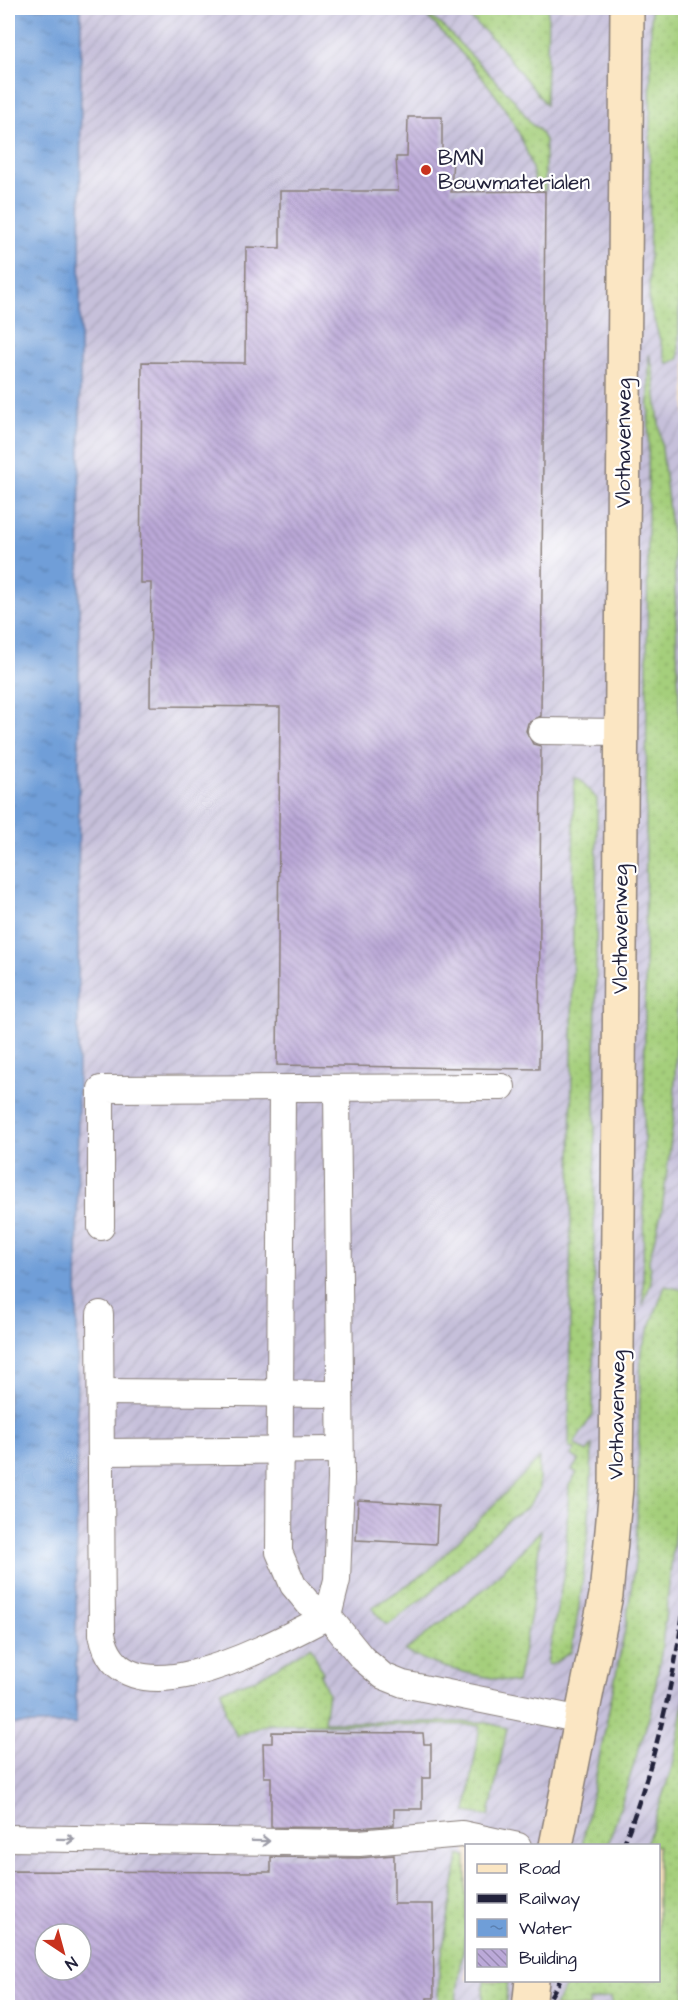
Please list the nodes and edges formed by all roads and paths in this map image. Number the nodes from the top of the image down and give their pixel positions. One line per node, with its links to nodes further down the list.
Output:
1 (627, 8): 3 (main road, Vlothavenweg)
2 (541, 731): 3 (lane)
3 (621, 732): 16 (main road, Vlothavenweg)
4 (502, 1087): 6 (lane)
5 (282, 1089): 6 (lane); 7 (lane); 10 (lane)
6 (338, 1089): 11 (lane)
7 (101, 1227)
8 (100, 1314): 9 (lane)
9 (101, 1392): 10 (lane); 14 (lane)
10 (280, 1394): 11 (lane); 12 (lane)
11 (339, 1394): 13 (lane)
12 (279, 1450): 13 (lane); 14 (lane); 15 (lane)
13 (340, 1450): 15 (lane)
14 (101, 1452): 15 (lane)
15 (328, 1616): 16 (lane)
16 (582, 1720): 19 (main road, Vlothavenweg)
17 (8, 1838): 18 (lane, one-way to 18)
18 (513, 1844)
19 (556, 1844)
20 (532, 1982): 21 (main road)
21 (529, 2007)

